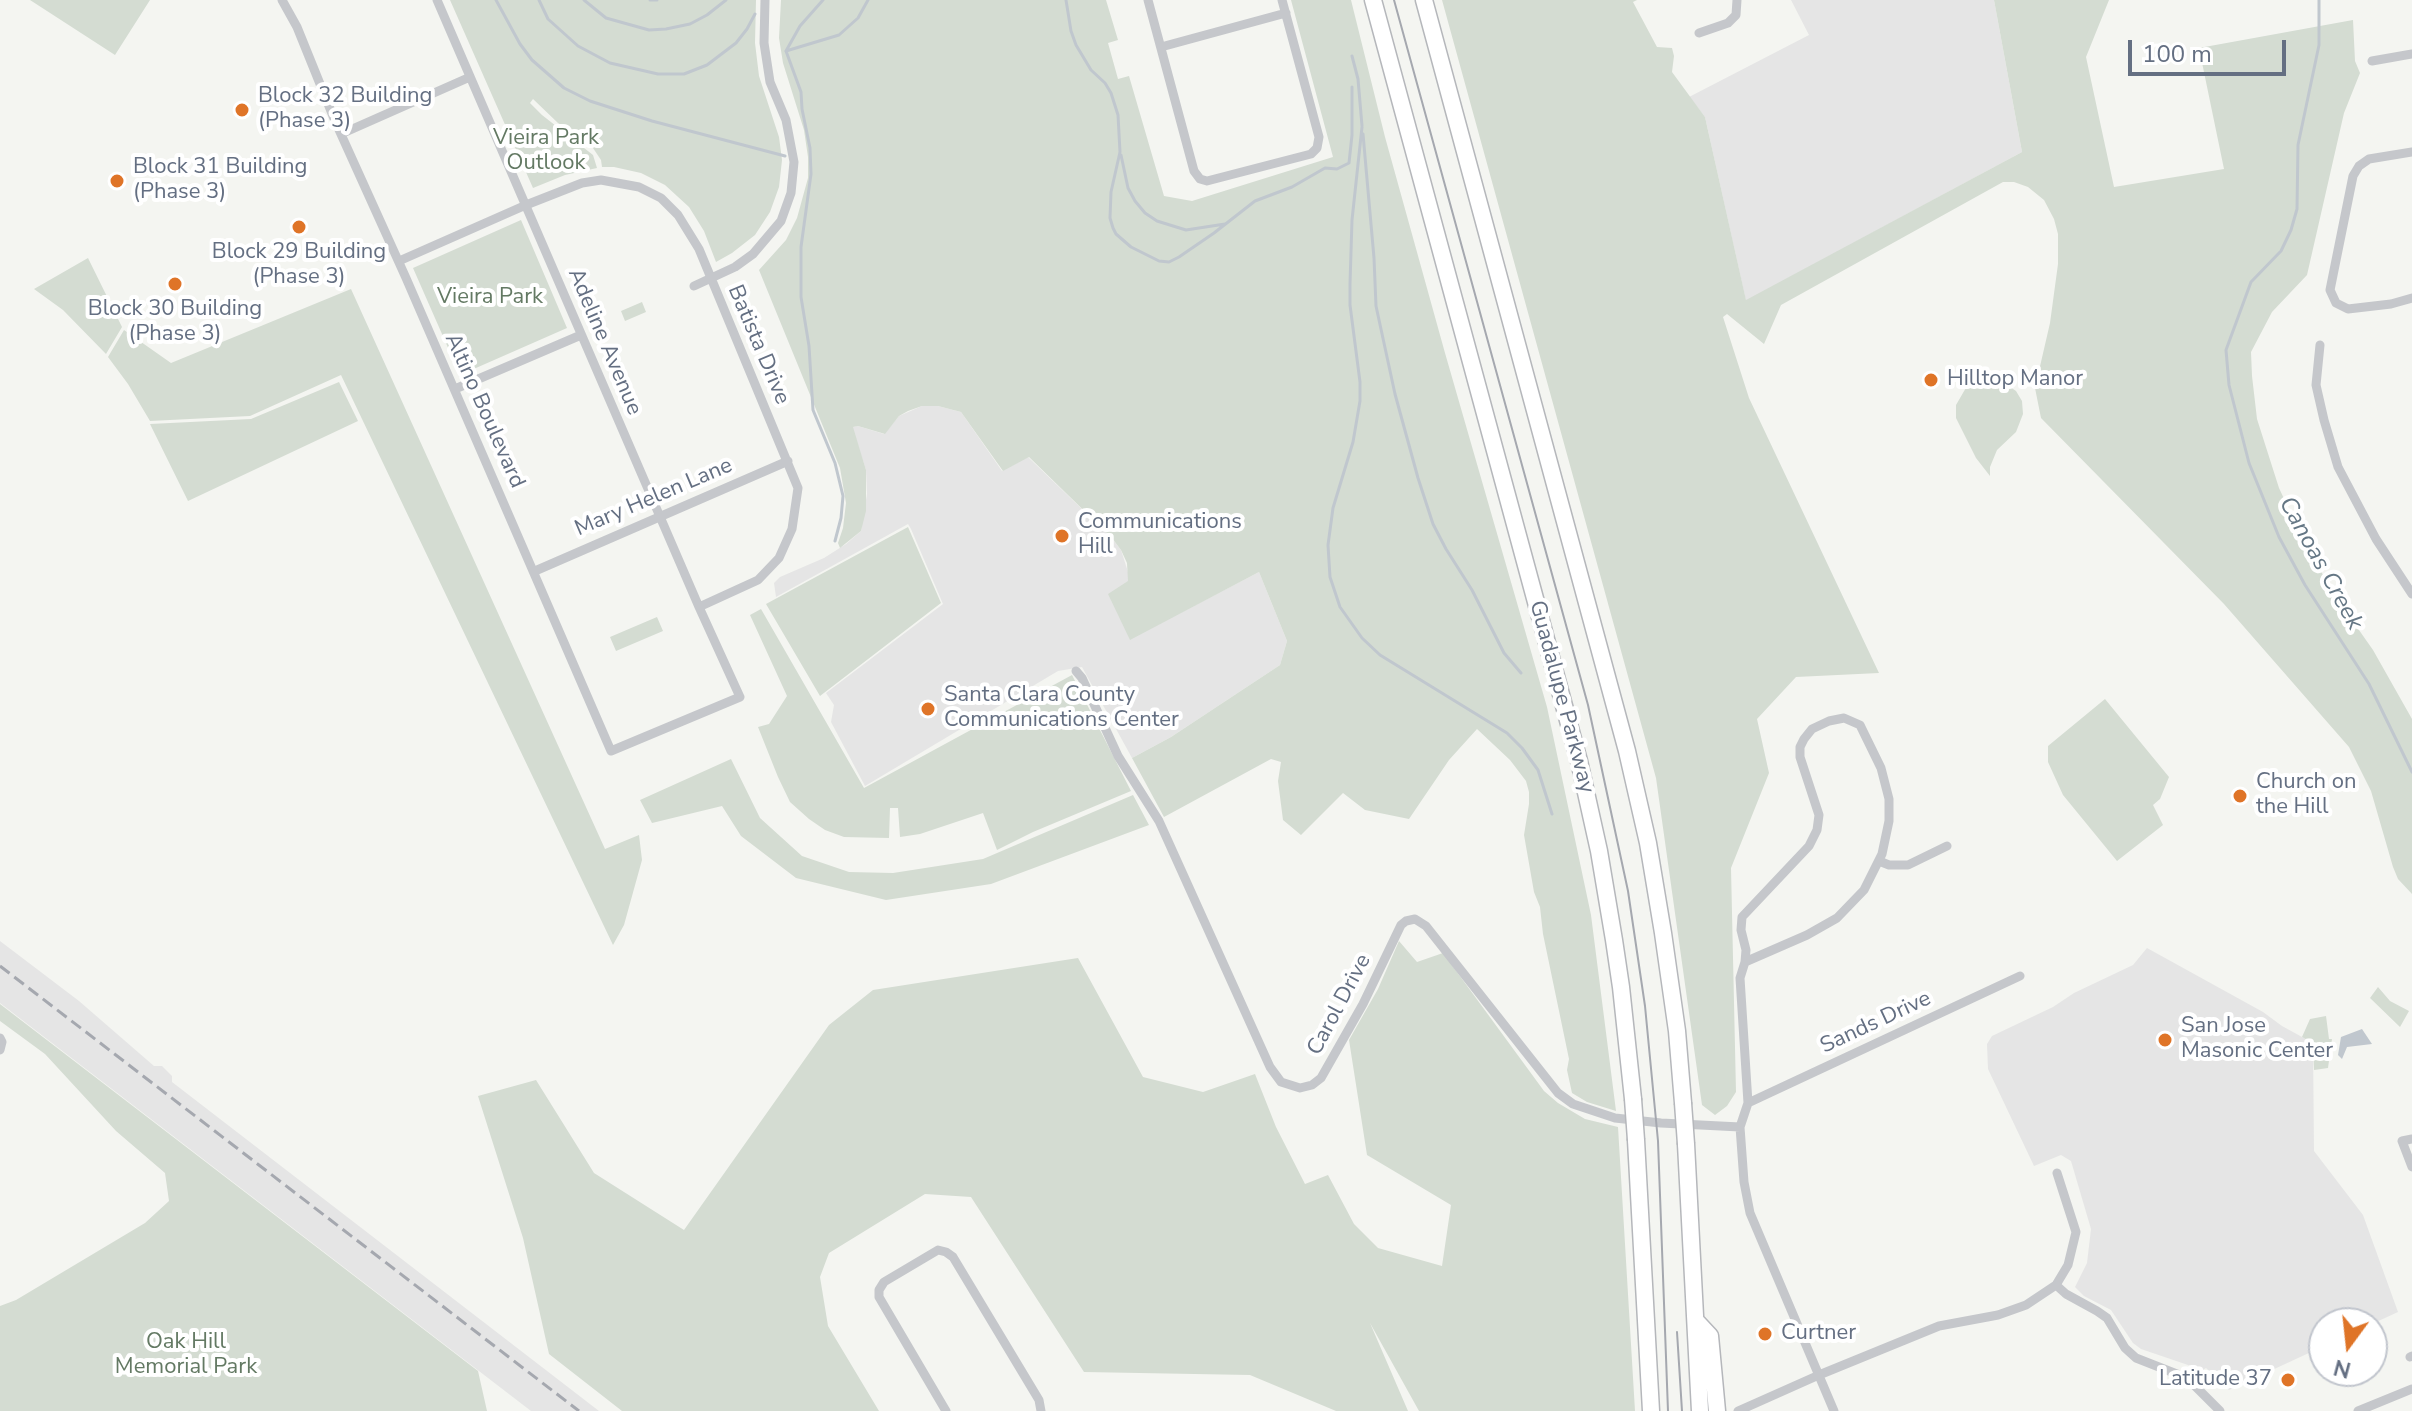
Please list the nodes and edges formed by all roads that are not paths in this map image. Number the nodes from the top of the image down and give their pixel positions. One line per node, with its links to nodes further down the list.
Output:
1 (282, 0): 15 (street, Altino Boulevard)
2 (437, 0): 14 (street, Adeline Avenue)
3 (765, 0): 19 (street)
4 (1148, 0): 11 (street)
5 (1282, 0): 9 (street)
6 (1373, 0): 47 (highway, Guadalupe Parkway, bridge)
7 (1424, 0): 45 (highway, bridge)
8 (1737, 0): 10 (street)
9 (1286, 13): 11 (street); 11 (street)
10 (1699, 33)
11 (1161, 47)
12 (2412, 54): 13 (street)
13 (2372, 61)
14 (470, 77): 15 (street); 17 (street, Adeline Avenue)
15 (341, 134): 18 (street, Altino Boulevard)
16 (2412, 152): 21 (street)
17 (526, 205): 18 (street, Batista Drive); 19 (street, Batista Drive); 22 (street, Adeline Avenue)
18 (399, 261): 24 (street, Altino Boulevard)
19 (711, 279): 20 (street); 25 (street, Batista Drive)
20 (694, 286)
21 (2412, 298)
22 (581, 335): 24 (street); 26 (street, Adeline Avenue)
23 (2320, 345): 28 (street)
24 (455, 389): 27 (street, Altino Boulevard)
25 (788, 461): 26 (street, Mary Helen Lane); 29 (street, Batista Drive)
26 (660, 517): 27 (street, Mary Helen Lane); 29 (street, Adeline Avenue)
27 (535, 571): 31 (street, Altino Boulevard)
28 (2412, 594)
29 (699, 607): 31 (street, Adeline Avenue)
30 (1076, 671): 39 (street, Carol Drive)
31 (740, 697)
32 (1947, 846): 33 (street)
33 (1879, 861): 34 (street); 34 (street)
34 (1745, 962): 38 (street)
35 (2020, 976): 38 (street, Sands Drive)
36 (0, 1038): 37 (street)
37 (0, 1050)
38 (1748, 1103): 39 (street)
39 (1740, 1127): 44 (street)
40 (2407, 1140): 41 (street)
41 (2412, 1167)
42 (2057, 1173): 43 (street)
43 (2056, 1285): 44 (street); 54 (street)
44 (1819, 1375): 52 (street); 53 (street)
45 (1707, 1386): 50 (highway); 51 (highway)
46 (2412, 1389): 55 (street)
47 (1651, 1410)
48 (946, 1411): 49 (street)
49 (1041, 1411)
50 (1700, 1411)
51 (1717, 1411)
52 (1738, 1411)
53 (1834, 1411)
54 (2220, 1411)
55 (2358, 1411)

